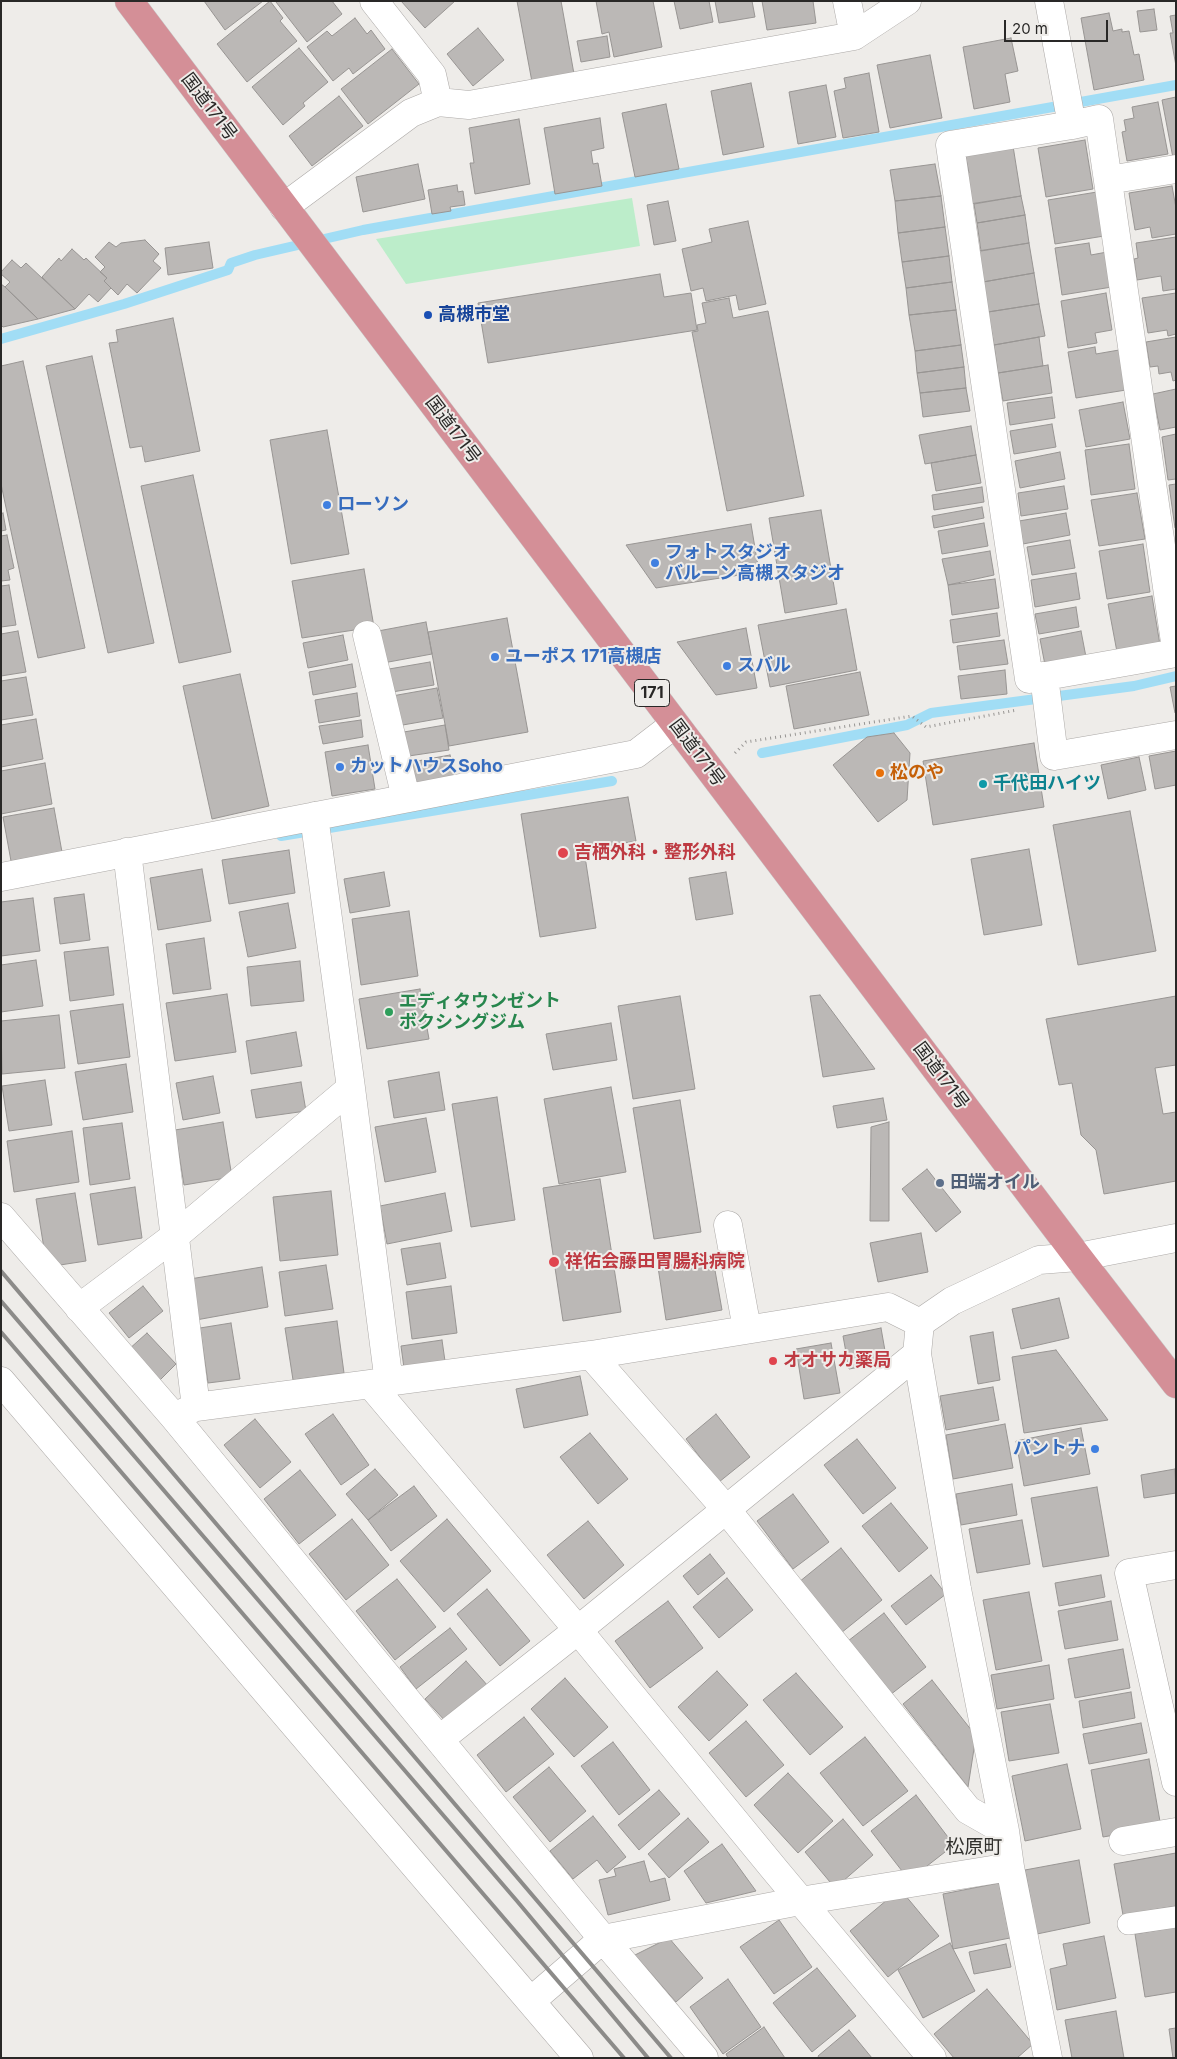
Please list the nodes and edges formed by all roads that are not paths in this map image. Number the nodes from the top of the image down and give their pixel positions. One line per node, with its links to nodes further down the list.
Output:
1 (374, 1): 7 (street)
2 (847, 1): 6 (street)
3 (907, 1): 6 (street)
4 (1053, 2): 8 (street)
5 (134, 3): 11 (highway, 国道171号 / 171)
6 (854, 36): 7 (street)
7 (438, 102): 11 (street)
8 (1072, 124): 10 (street); 15 (street)
9 (1176, 169): 10 (street)
10 (1108, 180): 13 (street)
11 (284, 207): 16 (highway, 国道171号 / 171)
12 (367, 635): 18 (street)
13 (1176, 649)
14 (1176, 653): 15 (street)
15 (1044, 676): 17 (street)
16 (675, 724): 18 (street); 27 (highway, 国道171号 / 171)
17 (1176, 735)
18 (406, 798): 19 (street)
19 (314, 816): 20 (street); 22 (street)
20 (127, 852): 21 (street); 25 (street)
21 (1, 877)
22 (351, 1088): 25 (street); 34 (street)
23 (1, 1217): 28 (street)
24 (728, 1225): 30 (street)
25 (175, 1236): 28 (street); 36 (street)
26 (1176, 1238): 27 (street)
27 (1078, 1257): 29 (street); 35 (highway, 国道171号 / 171)
28 (79, 1308): 36 (street)
29 (920, 1323): 30 (street); 31 (street)
30 (747, 1329): 32 (street)
31 (917, 1354): 37 (street); 42 (street)
32 (591, 1355): 34 (street); 37 (street)
33 (1, 1381): 50 (street)
34 (380, 1384): 36 (street); 39 (street)
35 (1176, 1384)
36 (185, 1412): 40 (street)
37 (725, 1508): 39 (street); 42 (street)
38 (1176, 1565): 41 (street)
39 (578, 1630): 40 (street); 46 (street)
40 (440, 1739): 49 (street)
41 (1176, 1782)
42 (1005, 1831): 45 (street)
43 (1176, 1832): 44 (street)
44 (1123, 1841)
45 (1010, 1867): 46 (street); 54 (street)
46 (800, 1901): 49 (street); 53 (street)
47 (1176, 1917): 48 (lane)
48 (1128, 1924)
49 (603, 1939): 50 (street); 52 (street)
50 (531, 2001): 51 (street)
51 (579, 2058)
52 (704, 2058)
53 (932, 2058)
54 (1048, 2058)

